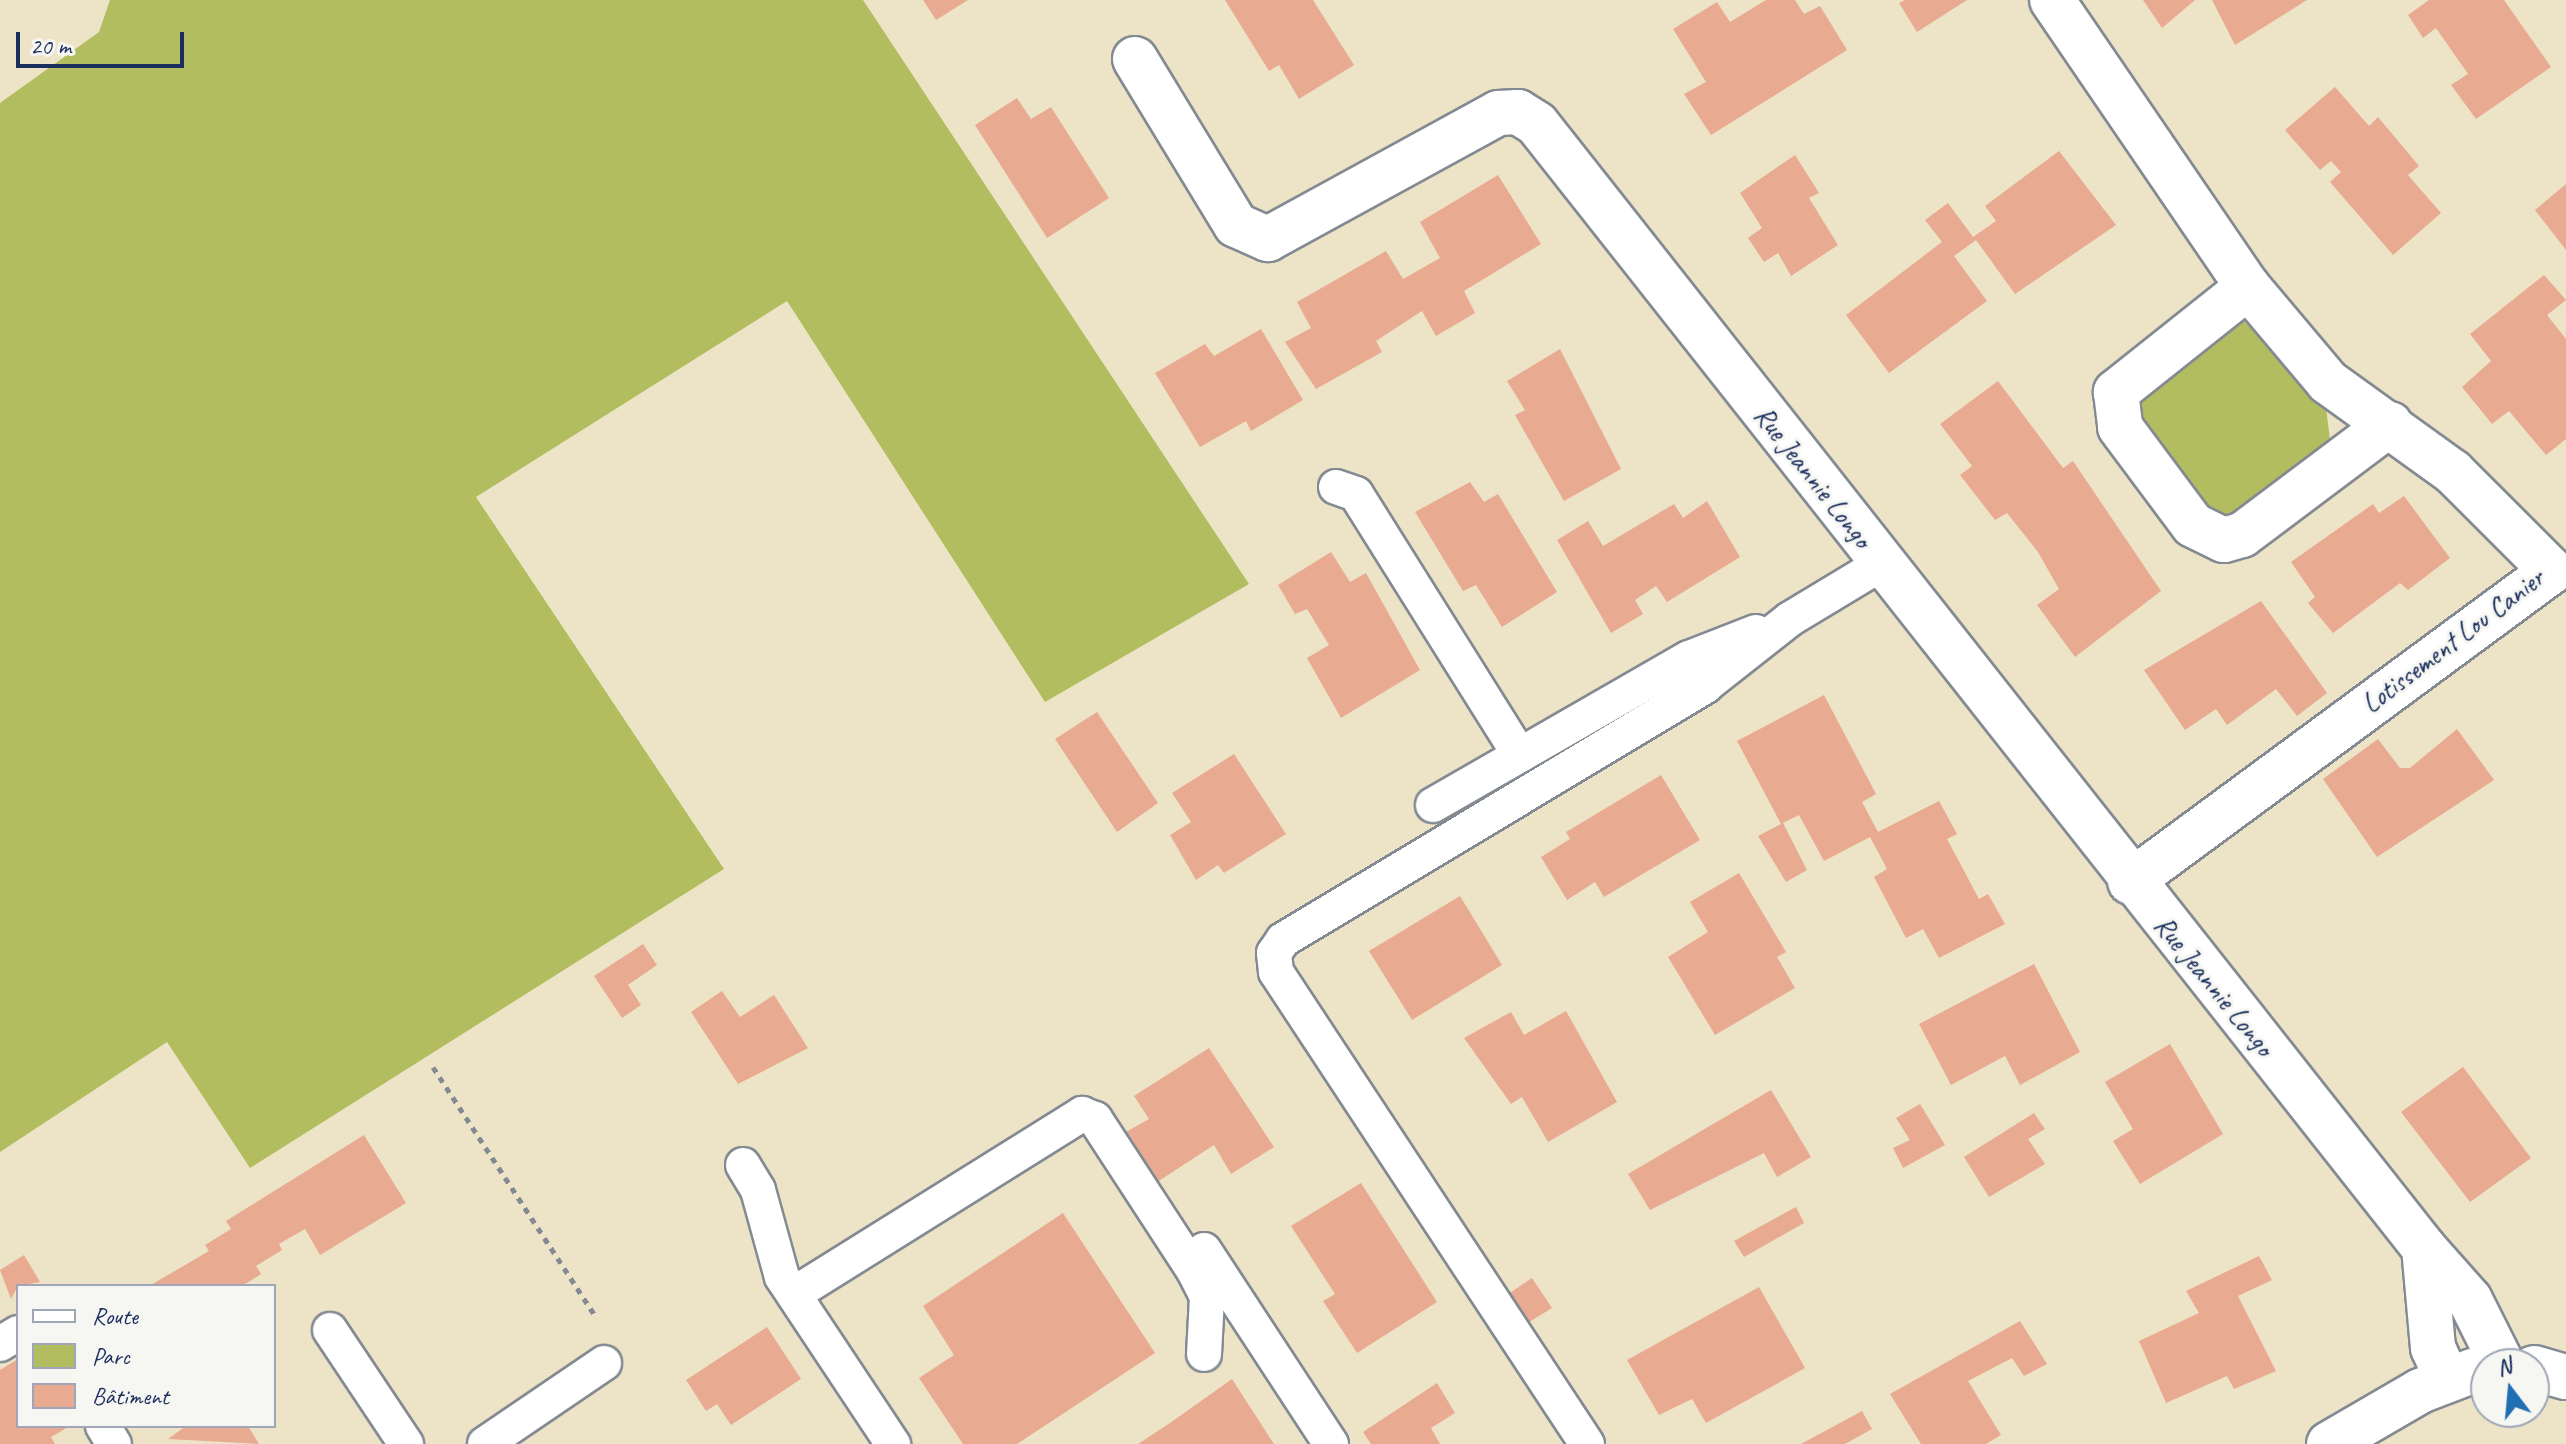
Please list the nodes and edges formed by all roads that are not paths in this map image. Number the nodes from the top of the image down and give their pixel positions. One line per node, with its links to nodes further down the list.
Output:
1 (2052, 0): 3 (street, Lotissement Lou Canier)
2 (1135, 59): 6 (street, Rue Jeannie Longo)
3 (2248, 287): 4 (street, Lotissement Lou Canier); 4 (street)
4 (2390, 424): 7 (street, Lotissement Lou Canier)
5 (1350, 486): 9 (lane)
6 (1881, 564): 8 (lane); 11 (street, Rue Jeannie Longo)
7 (2559, 569): 11 (street, Lotissement Lou Canier)
8 (1790, 619): 9 (lane); 25 (lane)
9 (1520, 755): 10 (lane)
10 (1433, 805)
11 (2130, 882): 13 (street, Rue Jeannie Longo)
12 (743, 1165): 15 (lane)
13 (2424, 1248): 17 (street, Rue Jeannie Longo); 20 (street)
14 (1204, 1249): 24 (lane)
15 (794, 1294): 18 (lane); 23 (lane)
16 (330, 1330): 21 (lane)
17 (2494, 1348)
18 (1204, 1354)
19 (604, 1363): 22 (lane)
20 (2466, 1374): 26 (street)
21 (406, 1444)
22 (485, 1444)
23 (893, 1444)
24 (1331, 1444)
25 (1587, 1444)
26 (2329, 1444)

